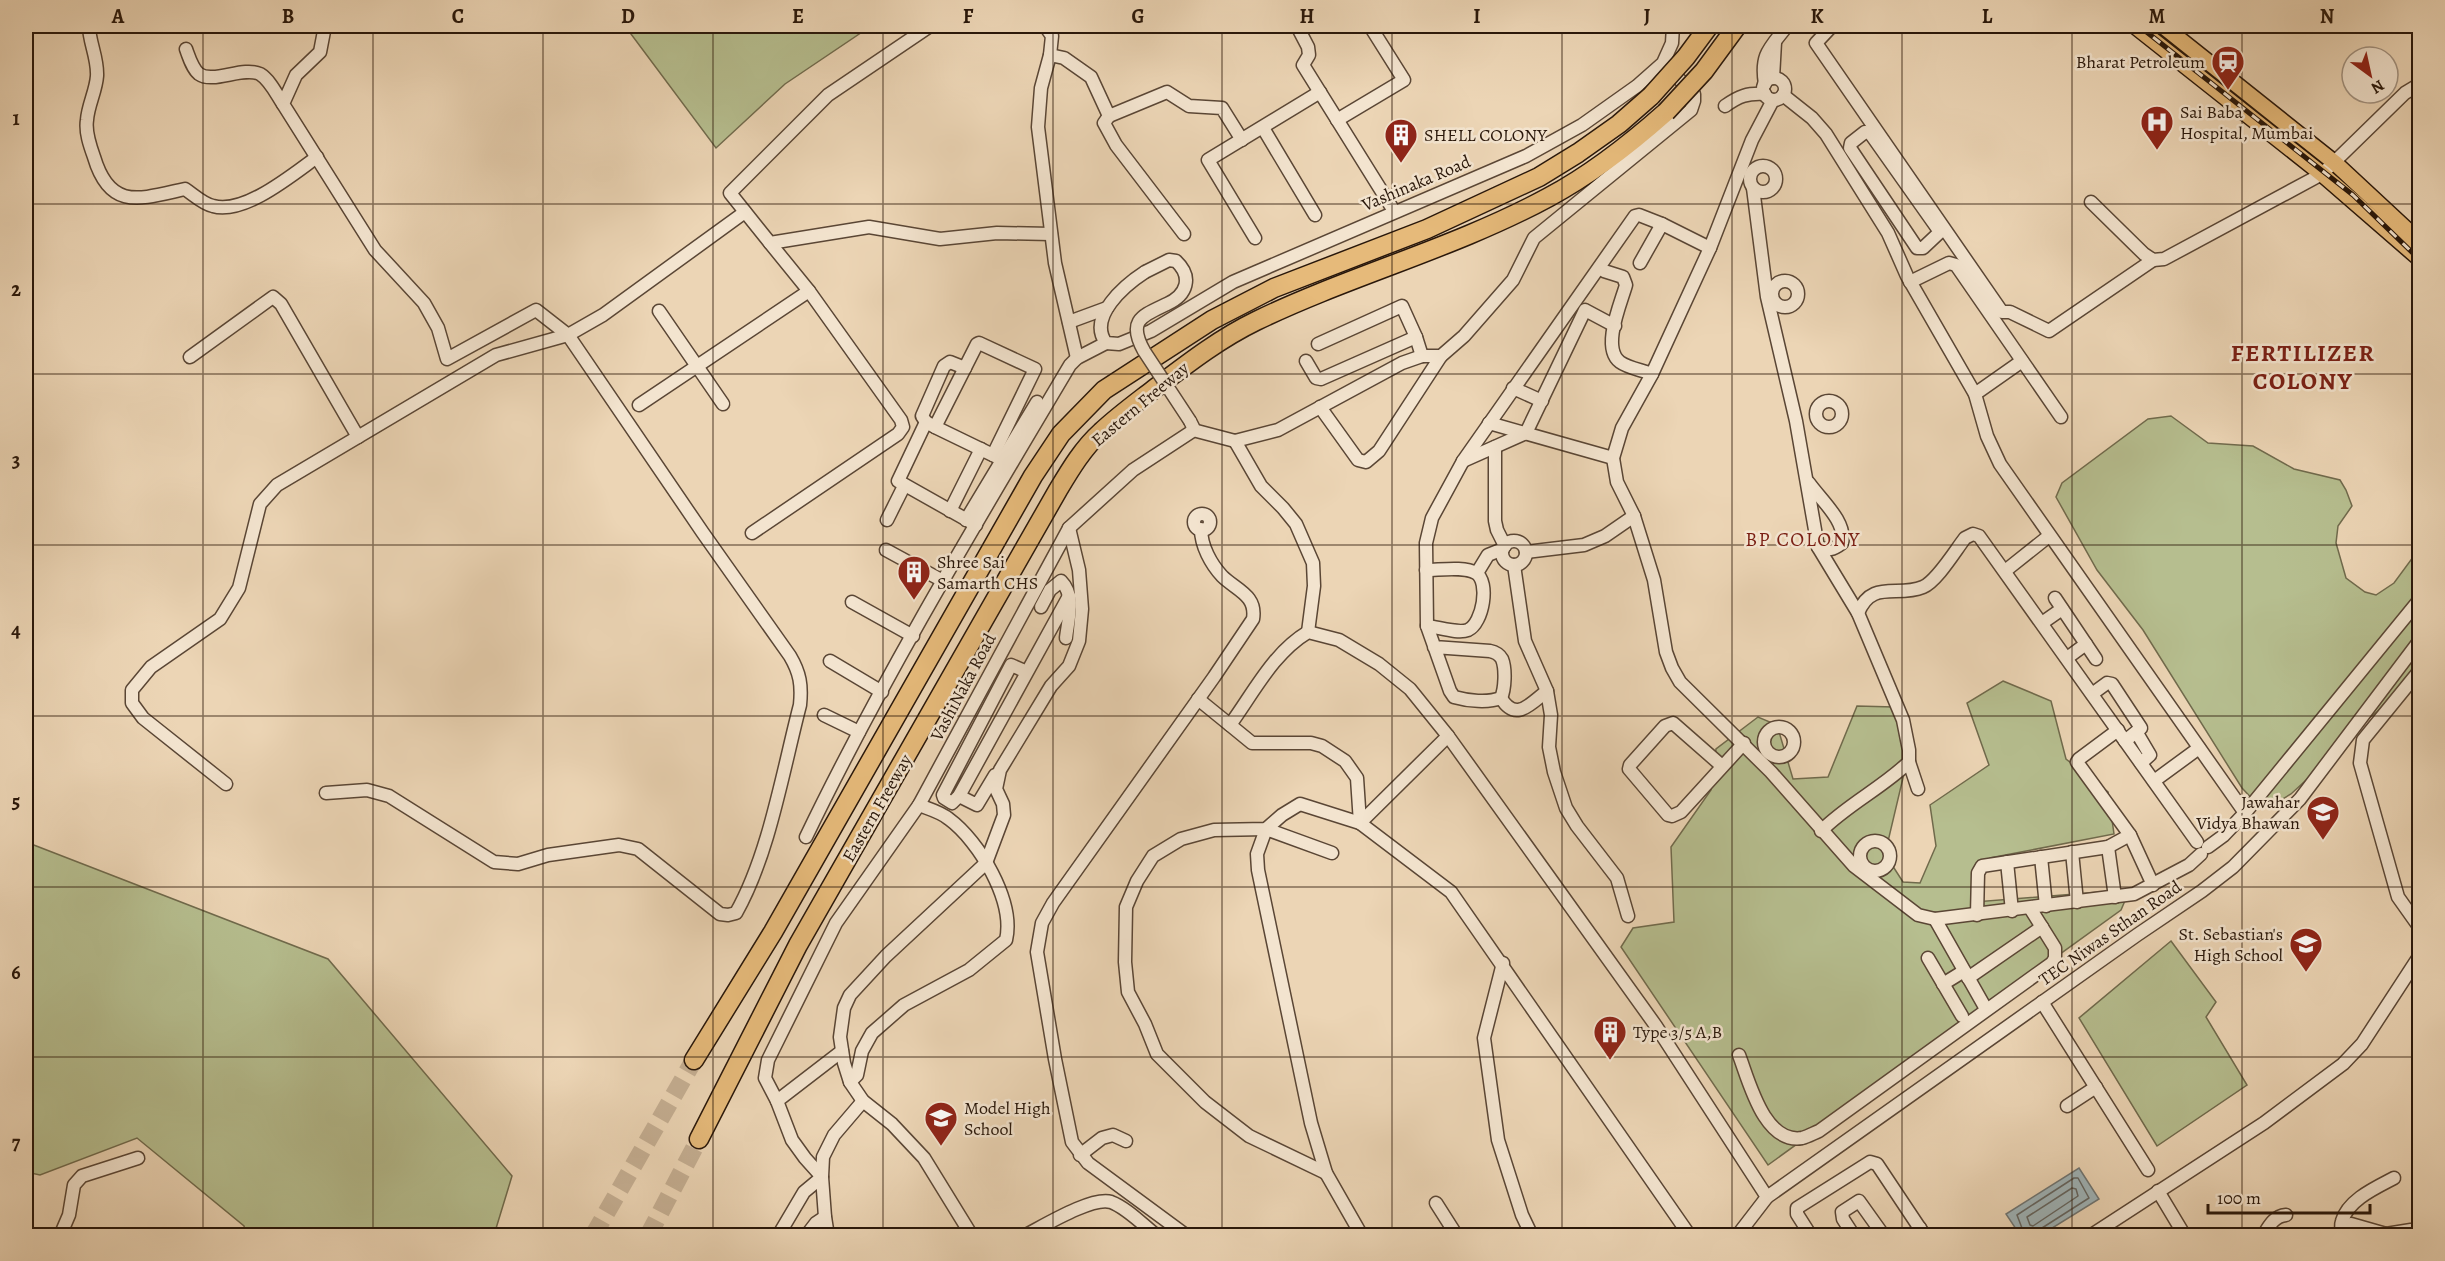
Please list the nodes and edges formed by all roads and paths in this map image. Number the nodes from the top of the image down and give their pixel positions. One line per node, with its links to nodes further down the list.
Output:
1 (89, 26): 30 (street)
2 (325, 26): 23 (street)
3 (930, 26): 39 (street)
4 (1045, 26): 16 (street)
5 (1297, 26): 22 (street)
6 (1370, 26): 26 (street)
7 (1673, 26): 17 (street)
8 (1709, 26): 204 (highway, Eastern Freeway, bridge)
9 (1737, 26): 210 (highway, Eastern Freeway, bridge)
10 (1787, 26): 21 (street)
11 (1832, 26): 52 (street)
12 (2135, 26): 14 (main road)
13 (2168, 30): 14 (main road); 18 (main road)
14 (2160, 45): 20 (main road)
15 (186, 49): 23 (street)
16 (1050, 55): 25 (street); 45 (street)
17 (1664, 63): 38 (street, Vashinaka Road); 68 (street)
18 (2220, 71): 20 (main road); 31 (main road)
19 (2420, 84): 31 (street)
20 (2210, 85): 33 (main road)
21 (1772, 90): 24 (street); 29 (street); 37 (street)
22 (1320, 92): 26 (street); 27 (street)
23 (283, 104): 30 (street)
24 (1725, 106)
25 (1108, 116): 28 (street); 46 (street)
26 (1337, 120): 38 (street)
27 (1263, 128): 28 (street); 40 (street)
28 (1242, 140): 47 (street)
29 (1752, 140): 32 (street); 50 (street)
30 (317, 158): 63 (street)
31 (2335, 163): 33 (street); 41 (main road)
32 (1751, 172): 34 (street); 34 (street)
33 (2322, 174): 41 (main road); 52 (street)
34 (1753, 188): 85 (street)
35 (1882, 196): 37 (street); 43 (street); 43 (street)
36 (2091, 202): 52 (street)
37 (1871, 205): 44 (street)
38 (1394, 211): 65 (street, Vashinaka Road)
39 (745, 212): 49 (street); 63 (street)
40 (1315, 215)
41 (2387, 220): 48 (main road); 51 (main road)
42 (1662, 224): 50 (street); 53 (street); 57 (street)
43 (1902, 224): 44 (street)
44 (1888, 233): 55 (street)
45 (1051, 234): 49 (street); 61 (street)
46 (1184, 234)
47 (1255, 238)
48 (2420, 242)
49 (770, 243): 56 (street)
50 (1710, 248): 75 (street)
51 (2420, 259)
52 (2153, 260)
53 (1640, 263)
54 (1604, 271): 62 (street)
55 (1910, 282): 72 (street); 77 (street)
56 (808, 291): 73 (street); 105 (street)
57 (1572, 303): 59 (street); 76 (street)
58 (1107, 308): 61 (street); 65 (street); 88 (street, bridge)
59 (1586, 310): 62 (street); 78 (street)
60 (658, 311): 73 (street)
61 (1068, 322): 70 (street)
62 (1615, 326): 75 (street)
63 (568, 335): 90 (street); 166 (street)
64 (1416, 337): 66 (street); 67 (street); 71 (street)
65 (1106, 343): 70 (street, Vashinaka Road)
66 (1318, 344)
67 (1422, 356): 68 (street); 82 (street)
68 (1441, 356): 82 (street)
69 (190, 357): 90 (street)
70 (1077, 358): 102 (street)
71 (1306, 361)
72 (2022, 361): 77 (street); 84 (street)
73 (697, 367): 80 (street); 81 (street)
74 (965, 368): 87 (street); 87 (street); 94 (street)
75 (1652, 374): 95 (street)
76 (1513, 388): 78 (street); 86 (street)
77 (1975, 394): 106 (street)
78 (1542, 401): 89 (street)
79 (1037, 402): 94 (street)
80 (723, 404)
81 (639, 405)
82 (1320, 407): 91 (street)
83 (1815, 415): 85 (street)
84 (2061, 417)
85 (1796, 421): 97 (street)
86 (1489, 423): 89 (street); 96 (street)
87 (931, 425): 93 (street); 98 (street)
88 (1191, 425): 91 (street); 103 (street, VashiNaka Road)
89 (1526, 433): 92 (street); 95 (street)
90 (358, 437): 164 (street)
91 (1235, 441): 125 (street)
92 (1495, 447): 96 (street); 107 (street)
93 (981, 449): 94 (street); 99 (street)
94 (998, 457): 102 (street)
95 (1613, 458): 100 (street)
96 (1463, 461): 112 (street)
97 (1807, 481): 108 (street); 108 (street)
98 (904, 486): 99 (street); 101 (street)
99 (950, 511): 102 (street)
100 (1634, 516): 110 (street); 153 (street)
101 (887, 520)
102 (971, 523): 115 (street)
103 (1069, 528): 116 (street, VashiNaka Road); 182 (street)
104 (1201, 530): 142 (street)
105 (753, 533)
106 (2049, 537): 113 (street); 155 (street)
107 (1504, 547): 110 (street); 111 (street); 114 (street)
108 (1818, 547): 122 (street)
109 (886, 549): 115 (street)
110 (1526, 552): 111 (street)
111 (1514, 565): 139 (street)
112 (1426, 570): 114 (street); 124 (street)
113 (2006, 571): 122 (street); 123 (street)
114 (1477, 573): 124 (street)
115 (944, 580): 126 (street)
116 (1035, 592): 117 (street); 133 (street, VashiNaka Road)
117 (1069, 596): 127 (street); 137 (street)
118 (2055, 598): 121 (street)
119 (2420, 599): 169 (street)
120 (852, 603): 126 (street)
121 (2062, 609): 123 (street); 129 (street)
122 (1858, 612): 159 (street)
123 (2042, 623): 131 (street)
124 (1427, 626): 130 (street)
125 (1308, 632): 144 (street); 148 (street)
126 (913, 636): 138 (street)
127 (1066, 638)
128 (2420, 640): 199 (street, TEC Niwas Sthan Road)
129 (2086, 644): 131 (street); 132 (street)
130 (1434, 647): 141 (street); 141 (street)
131 (2067, 658): 140 (street)
132 (2097, 659)
133 (997, 661): 135 (street); 154 (street, VashiNaka Road)
134 (830, 662): 138 (street)
135 (1010, 668): 137 (street); 156 (street)
136 (2420, 670): 193 (street)
137 (1027, 672): 152 (street)
138 (879, 690): 145 (street)
139 (1547, 691): 141 (street); 190 (street)
140 (2092, 694): 146 (street); 147 (street)
141 (1501, 698)
142 (1198, 699): 144 (street); 212 (street)
143 (824, 715): 145 (street)
144 (1230, 724): 171 (street)
145 (855, 730): 175 (street)
146 (2118, 730): 150 (street); 174 (street)
147 (2136, 733): 150 (street); 160 (street)
148 (1448, 736): 171 (street); 219 (street)
149 (1765, 737): 153 (street); 158 (street); 158 (street)
150 (2126, 741): 160 (street)
151 (1014, 742): 157 (street)
152 (987, 745): 157 (street); 167 (street)
153 (1747, 746): 161 (street); 162 (street)
154 (951, 747): 156 (street); 168 (street, VashiNaka Road)
155 (2199, 748): 163 (street); 169 (street)
156 (965, 753): 167 (street)
157 (1006, 755): 167 (street)
158 (1779, 756): 162 (street)
159 (1908, 762): 165 (street); 173 (street)
160 (2141, 762): 163 (street)
161 (1722, 766): 161 (street)
162 (1772, 772): 173 (street)
163 (2154, 781): 177 (street)
164 (226, 784)
165 (1918, 789)
166 (326, 793)
167 (955, 799): 170 (street)
168 (920, 805): 170 (street); 207 (street, VashiNaka Road)
169 (2245, 813): 177 (street)
170 (942, 815): 182 (street)
171 (1360, 823): 172 (street); 196 (street)
172 (1266, 829): 179 (street); 215 (street); 215 (street)
173 (1821, 831): 191 (street)
174 (2130, 836): 176 (street); 183 (street)
175 (806, 837)
176 (2108, 847): 178 (street); 184 (street)
177 (2202, 848): 183 (street)
178 (2072, 852): 180 (street); 185 (street)
179 (1332, 853)
180 (2041, 857): 181 (street); 186 (street)
181 (2007, 862): 188 (street); 189 (street)
182 (986, 863): 202 (street); 205 (street)
183 (2153, 885): 184 (street)
184 (2115, 897): 185 (street)
185 (2077, 902): 186 (street)
186 (2046, 906): 187 (street)
187 (2030, 908): 188 (street); 192 (street)
188 (2012, 910): 189 (street)
189 (1977, 915): 191 (street)
190 (1628, 916)
191 (1935, 919): 197 (street)
192 (2042, 927): 197 (street); 200 (street)
193 (2420, 928)
194 (2420, 955): 218 (street)
195 (1928, 958): 198 (street)
196 (1503, 963): 235 (street); 236 (street)
197 (1966, 974): 198 (street); 200 (street)
198 (1943, 984): 201 (street)
199 (2042, 1002): 206 (street); 219 (street, TEC Niwas Sthan Road)
200 (1986, 1009): 203 (street)
201 (1962, 1016)
202 (842, 1051): 205 (street); 207 (street)
203 (1739, 1055)
204 (694, 1059)
205 (850, 1082): 208 (street)
206 (2096, 1087): 209 (street); 214 (street)
207 (777, 1101): 216 (street, VashiNaka Road)
208 (863, 1101): 216 (street); 229 (street)
209 (2067, 1106)
210 (699, 1139)
211 (1126, 1141): 212 (street)
212 (1080, 1155): 232 (street)
213 (138, 1158): 225 (street)
214 (2148, 1170)
215 (1326, 1173): 233 (street)
216 (822, 1177): 222 (street); 226 (street)
217 (2394, 1178): 223 (street)
218 (2158, 1191): 241 (street); 242 (street)
219 (1767, 1197): 237 (street, TEC Niwas Sthan Road)
220 (1436, 1203): 234 (street)
221 (2286, 1215): 243 (street)
222 (825, 1217): 227 (street); 228 (street)
223 (2345, 1226): 244 (street)
224 (1918, 1233): 238 (street)
225 (60, 1236)
226 (778, 1236)
227 (806, 1236)
228 (828, 1236)
229 (972, 1236)
230 (1024, 1236): 231 (street)
231 (1156, 1236)
232 (1187, 1236)
233 (1362, 1236)
234 (1457, 1236)
235 (1532, 1236)
236 (1690, 1236)
237 (1737, 1236)
238 (1811, 1236)
239 (1854, 1236): 240 (street)
240 (1884, 1236)
241 (2090, 1236)
242 (2185, 1236)
243 (2263, 1236)
244 (2414, 1236)

